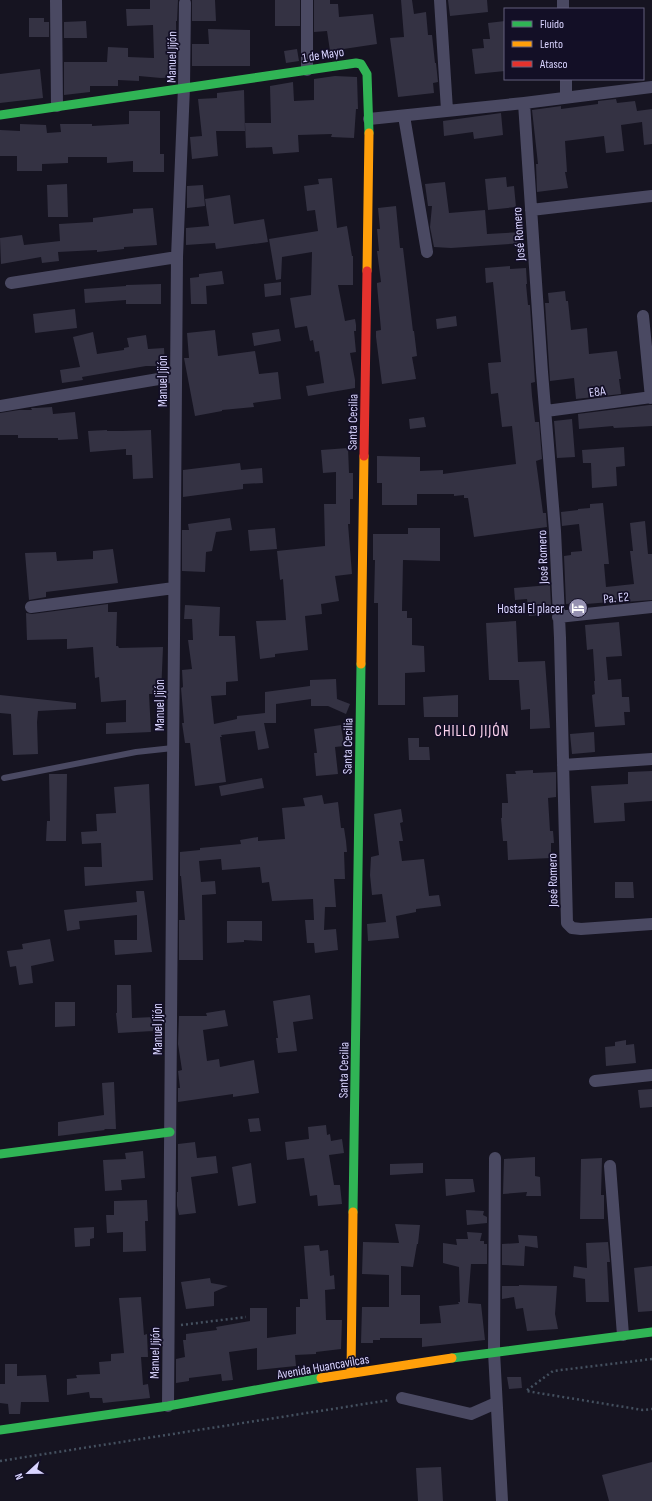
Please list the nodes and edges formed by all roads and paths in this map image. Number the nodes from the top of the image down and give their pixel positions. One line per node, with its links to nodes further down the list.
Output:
1 (56, 0): 11 (street)
2 (307, 0): 5 (street)
3 (440, 0): 12 (street)
4 (185, 3): 7 (street, Manuel Jijón)
5 (307, 70): 7 (street, 1 de Mayo); 15 (street, 1 de Mayo)
6 (566, 80): 9 (street)
7 (184, 87): 11 (street, 1 de Mayo); 19 (street, Manuel Jijón)
8 (652, 87): 9 (street)
9 (566, 98): 10 (street)
10 (524, 103): 12 (street); 17 (street, José Romero)
11 (57, 106): 13 (street, 1 de Mayo)
12 (448, 110): 14 (street)
13 (0, 115)
14 (404, 116): 15 (street); 18 (street)
15 (369, 119): 47 (street, Santa Cecilia)
16 (652, 196): 17 (street)
17 (530, 210): 25 (street, José Romero)
18 (427, 252)
19 (177, 257): 20 (street); 22 (street, Manuel Jijón)
20 (11, 283)
21 (643, 316): 23 (street)
22 (176, 376): 24 (street); 26 (street, Manuel Jijón)
23 (651, 398): 25 (street, E8A)
24 (0, 406)
25 (546, 412): 29 (street, José Romero)
26 (174, 588): 27 (street); 30 (street, Manuel Jijón)
27 (31, 607)
28 (652, 607): 29 (street, Pa. E2)
29 (558, 617): 32 (street, José Romero)
30 (173, 748): 33 (lane); 37 (street, Manuel Jijón)
31 (652, 759): 32 (street)
32 (563, 765): 34 (street, José Romero)
33 (4, 778)
34 (652, 924)
35 (652, 1075): 36 (street)
36 (595, 1081)
37 (170, 1132): 38 (street); 42 (street, Manuel Jijón)
38 (0, 1154)
39 (495, 1158): 45 (street)
40 (610, 1166): 44 (street)
41 (246, 1317): 42 (path)
42 (168, 1327): 50 (street, Manuel Jijón)
43 (652, 1332): 44 (street, Avenida Huancavilcas)
44 (623, 1335): 45 (street, Avenida Huancavilcas)
45 (494, 1352): 47 (street, Avenida Huancavilcas); 49 (street)
46 (652, 1359): 51 (path)
47 (351, 1374): 50 (street, Avenida Huancavilcas)
48 (402, 1398): 49 (street); 53 (path)
49 (496, 1403): 54 (street)
50 (168, 1406): 52 (street, Avenida Huancavilcas)
51 (652, 1409)
52 (0, 1430)
53 (0, 1461)
54 (502, 1501)

